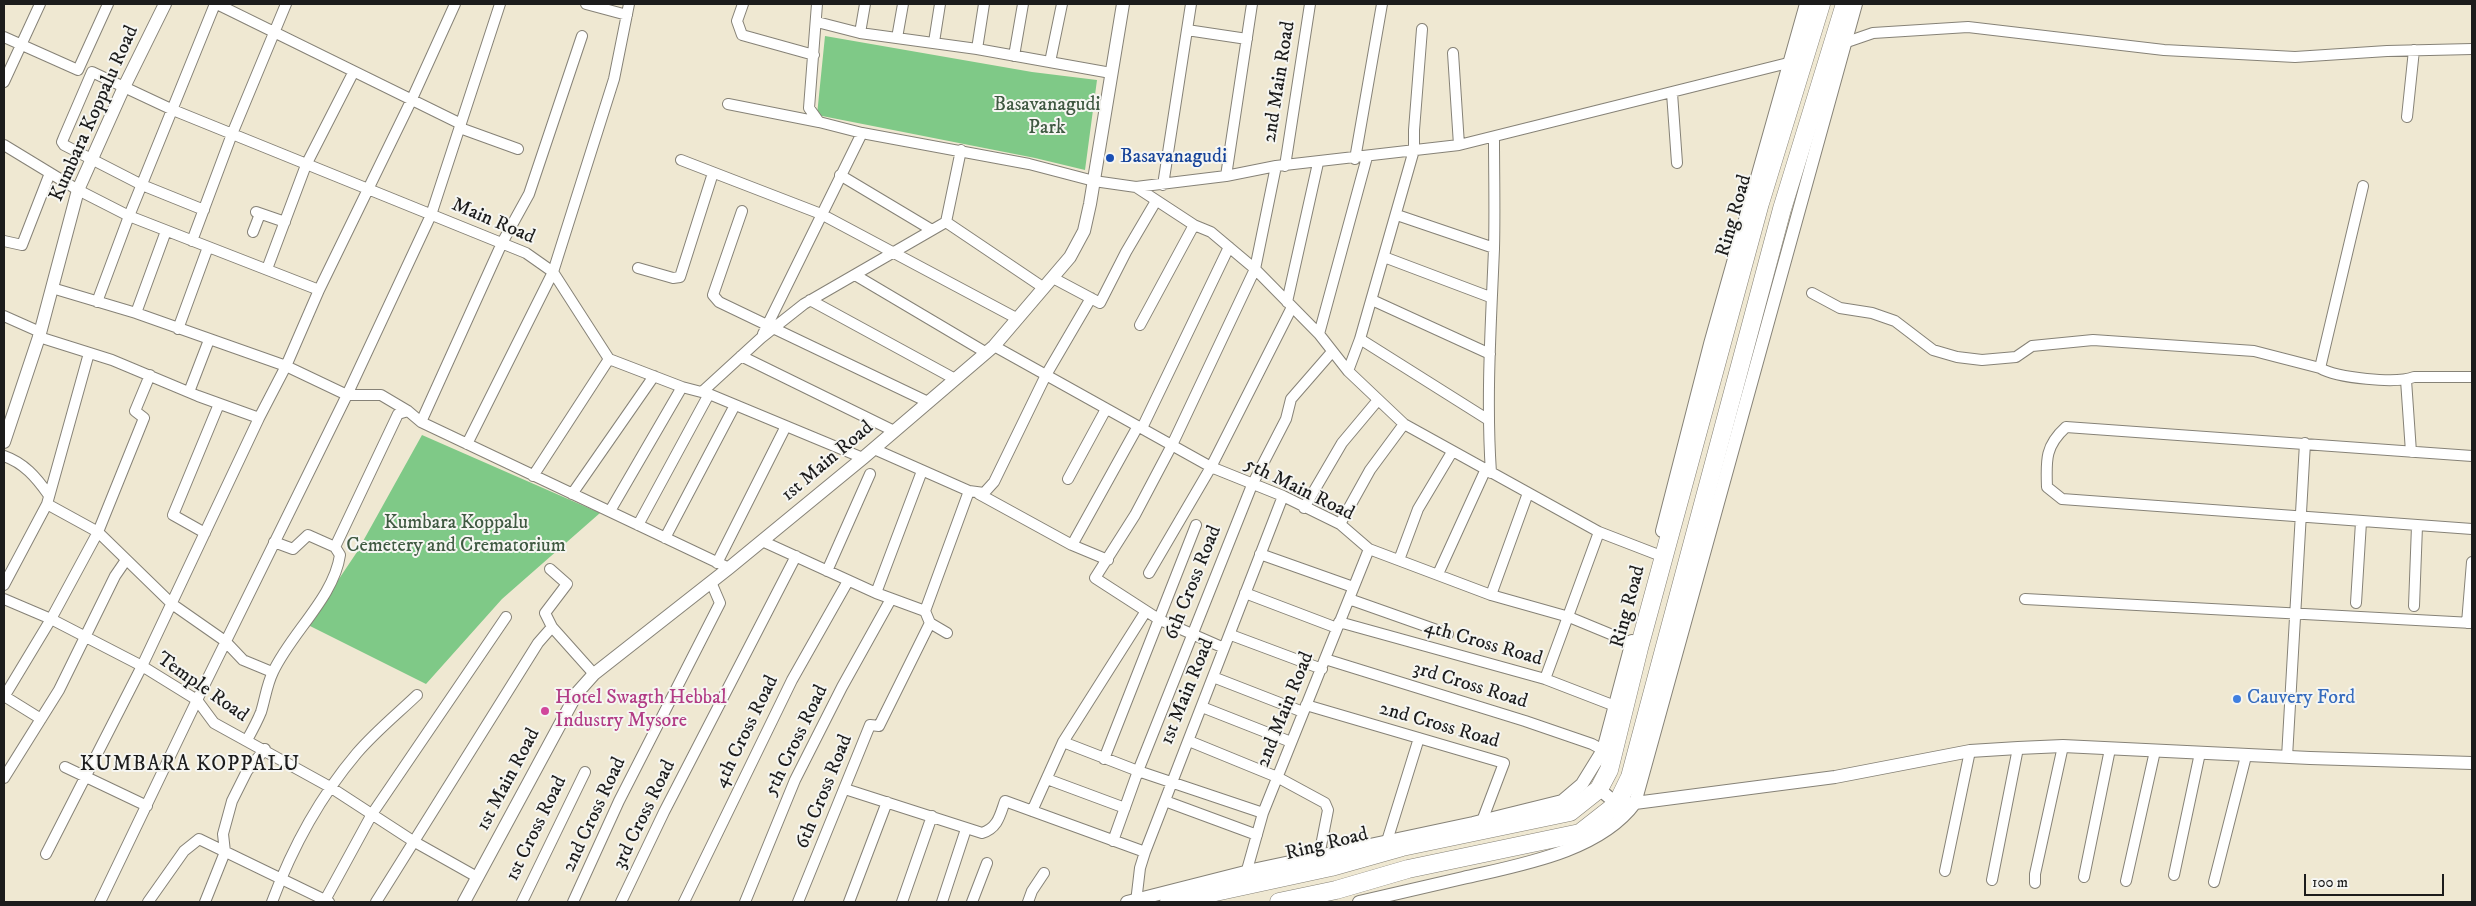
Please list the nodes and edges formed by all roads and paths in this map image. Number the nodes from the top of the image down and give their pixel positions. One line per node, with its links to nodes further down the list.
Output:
1 (40, 4): 39 (street)
2 (108, 4): 39 (street)
3 (165, 4): 52 (street, Kumbara Koppalu Road)
4 (216, 4): 31 (street); 56 (street)
5 (286, 4): 31 (street)
6 (455, 4): 54 (street)
7 (500, 4): 59 (street)
8 (586, 4): 27 (street)
9 (629, 4): 27 (street)
10 (743, 4): 45 (street)
11 (817, 4): 28 (street)
12 (865, 4): 32 (street)
13 (903, 4): 35 (street)
14 (940, 4): 37 (street)
15 (984, 4): 40 (street)
16 (1023, 4): 46 (street)
17 (1062, 4): 47 (street)
18 (1123, 4): 50 (street, 1st Main Road)
19 (1192, 4): 30 (street)
20 (1252, 4): 36 (street)
21 (1310, 4): 75 (street, 2nd Main Road)
22 (1384, 4): 69 (street)
23 (1806, 4): 48 (street)
24 (1821, 4): 43 (highway, Ring Road)
25 (1845, 4): 38 (highway)
26 (1856, 4): 38 (street)
27 (626, 15): 111 (street)
28 (817, 22): 32 (street); 45 (street)
29 (1422, 29): 67 (street)
30 (1187, 30): 36 (street); 82 (street)
31 (273, 33): 49 (street); 61 (street)
32 (860, 33): 35 (street)
33 (582, 36): 102 (street)
34 (4, 37): 39 (street)
35 (897, 38): 37 (street)
36 (1247, 39): 79 (street)
37 (934, 42): 40 (street)
38 (1839, 45): 42 (street); 294 (highway)
39 (22, 46): 51 (street)
40 (977, 49): 46 (street)
41 (2472, 49): 42 (street)
42 (2414, 50): 57 (street)
43 (1807, 51): 48 (street); 291 (highway, Ring Road)
44 (1454, 53): 64 (street)
45 (814, 55): 58 (street)
46 (1014, 56): 47 (street)
47 (1050, 62): 50 (street)
48 (1788, 63): 53 (street); 207 (street)
49 (353, 73): 54 (street); 74 (street)
50 (1111, 73): 80 (street, 1st Main Road)
51 (4, 82)
52 (124, 87): 56 (street, Main Road); 70 (street, Kumbara Koppalu Road); 70 (street, Main Road)
53 (1672, 93): 62 (street); 73 (street)
54 (411, 101): 59 (street); 85 (street)
55 (728, 104): 58 (street)
56 (173, 110): 61 (street, Main Road); 81 (street)
57 (2407, 117)
58 (819, 122): 60 (street)
59 (460, 126): 65 (street); 91 (street)
60 (862, 133): 66 (street); 78 (street)
61 (232, 134): 74 (street, Main Road); 88 (street)
62 (1494, 138): 64 (street); 105 (street)
63 (4, 145): 76 (street)
64 (1459, 146): 67 (street)
65 (518, 149)
66 (960, 150): 80 (street); 95 (street)
67 (1414, 150): 68 (street); 92 (street)
68 (1367, 157): 69 (street); 131 (street)
69 (1354, 159): 72 (street)
70 (93, 160): 81 (street); 86 (street, Kumbara Koppalu Road)
71 (681, 160): 77 (street)
72 (1318, 163): 75 (street); 123 (street)
73 (1677, 163)
74 (306, 164): 85 (street, Main Road); 94 (street)
75 (1281, 166): 79 (street); 110 (street, 2nd Main Road)
76 (50, 173): 86 (street); 100 (street)
77 (713, 173): 90 (street); 108 (street)
78 (840, 175): 90 (street); 97 (street)
79 (1226, 176): 82 (street)
80 (1094, 181): 84 (street); 113 (street, 1st Main Road)
81 (142, 185): 88 (street); 93 (street)
82 (1163, 185): 84 (street)
83 (2363, 186): 141 (street)
84 (1136, 188): 87 (street)
85 (367, 189): 91 (street, Main Road); 116 (street)
86 (78, 190): 93 (street); 114 (street, Kumbara Koppalu Road)
87 (1156, 200): 96 (street); 119 (street)
88 (204, 210): 101 (street)
89 (742, 211): 128 (street)
90 (821, 214): 106 (street); 128 (street)
91 (431, 215): 102 (street, Main Road); 152 (street)
92 (1397, 215): 105 (street); 107 (street)
93 (129, 216): 98 (street); 122 (street)
94 (284, 222): 99 (street); 109 (street)
95 (946, 222): 97 (street); 115 (street)
96 (1194, 225): 104 (street); 127 (street)
97 (932, 230): 106 (street)
98 (166, 231): 101 (street); 124 (street)
99 (253, 232)
100 (4, 241)
101 (192, 241): 103 (street)
102 (502, 244): 111 (street, Main Road); 161 (street)
103 (208, 247): 109 (street); 129 (street)
104 (1229, 247): 110 (street); 164 (street)
105 (1494, 248): 118 (street)
106 (894, 251): 112 (street); 126 (street)
107 (1384, 257): 118 (street); 121 (street)
108 (638, 268)
109 (267, 269): 116 (street)
110 (1256, 270): 123 (street); 169 (street, 2nd Main Road)
111 (553, 272): 139 (street, Main Road); 168 (street)
112 (855, 275): 120 (street); 134 (street, 5th Main Road)
113 (1053, 278): 115 (street, 1st Main Road); 119 (street)
114 (52, 288): 122 (street); 130 (street, Kumbara Koppalu Road)
115 (1044, 288): 126 (street, 1st Main Road)
116 (319, 290): 140 (street)
117 (1812, 293): 141 (street)
118 (1490, 297): 137 (street)
119 (1091, 298): 144 (street)
120 (810, 300): 128 (street); 147 (street)
121 (1372, 300): 133 (street); 137 (street)
122 (97, 302): 124 (street)
123 (1290, 305): 131 (street); 176 (street)
124 (136, 313): 129 (street)
125 (4, 316): 130 (street)
126 (1018, 319): 134 (street, 1st Main Road)
127 (1140, 325)
128 (770, 327): 138 (street); 154 (street)
129 (178, 329): 132 (street)
130 (40, 334): 135 (street); 166 (street, Kumbara Koppalu Road)
131 (1318, 334): 136 (street)
132 (209, 340): 140 (street); 150 (street)
133 (1360, 340): 142 (street); 160 (street)
134 (989, 349): 144 (street, 5th Main Road); 147 (street, 1st Main Road)
135 (89, 352): 143 (street); 187 (street)
136 (1331, 352): 142 (street); 182 (street, 6th Cross Road)
137 (1490, 354): 160 (street)
138 (741, 356): 151 (street); 165 (street)
139 (609, 359): 145 (street); 180 (street)
140 (286, 366): 152 (street); 159 (street)
141 (2320, 368): 148 (street)
142 (1348, 371): 153 (street)
143 (150, 375): 150 (street); 197 (street)
144 (1046, 375): 157 (street, 5th Main Road); 183 (street)
145 (654, 376): 149 (street); 185 (street)
146 (2472, 377): 148 (street)
147 (954, 378): 154 (street, 1st Main Road)
148 (2406, 380): 172 (street)
149 (682, 387): 151 (street); 189 (street)
150 (189, 392): 155 (street)
151 (706, 393): 156 (street); 193 (street)
152 (347, 395): 158 (street); 202 (street)
153 (1378, 400): 162 (street); 188 (street)
154 (928, 402): 165 (street, 1st Main Road)
155 (219, 404): 159 (street); 199 (street)
156 (735, 404): 163 (street); 200 (street)
157 (1106, 409): 164 (street, 5th Main Road); 181 (street)
158 (408, 411): 161 (street); 204 (street)
159 (259, 418): 199 (street)
160 (1487, 419): 178 (street)
161 (421, 422): 168 (street)
162 (1404, 424): 171 (street); 192 (street)
163 (786, 426): 175 (street); 213 (street)
164 (1140, 427): 169 (street, 5th Main Road); 203 (street)
165 (894, 432): 170 (street, 1st Main Road)
166 (4, 442)
167 (2305, 443): 172 (street); 190 (street); 190 (street)
168 (467, 444): 180 (street)
169 (1172, 445): 176 (street, 5th Main Road); 210 (street, 2nd Main Road)
170 (874, 449): 175 (street, 1st Main Road); 177 (street)
171 (1452, 452): 178 (street); 211 (street)
172 (2411, 452): 174 (street)
173 (4, 456): 187 (street)
174 (2472, 456)
175 (863, 458): 201 (street, 1st Main Road)
176 (1211, 467): 182 (street, 5th Main Road); 216 (street)
177 (922, 471): 183 (street); 222 (street)
178 (1488, 472): 184 (street); 217 (street)
179 (870, 474): 215 (street)
180 (533, 476): 185 (street)
181 (1068, 479)
182 (1252, 485): 186 (street, 5th Main Road); 246 (street, 6th Cross Road)
183 (974, 493): 203 (street); 232 (street)
184 (1528, 493): 198 (street); 224 (street)
185 (572, 494): 189 (street)
186 (1283, 496): 188 (street, 5th Main Road); 206 (street, 1st Main Road)
187 (47, 499): 197 (street); 220 (street)
188 (1304, 508): 192 (street, 5th Main Road)
189 (610, 512): 193 (street)
190 (2299, 518): 191 (street); 234 (street)
191 (2360, 522): 195 (street); 229 (street)
192 (1340, 524): 205 (street, 5th Main Road)
193 (638, 525): 200 (street)
194 (1196, 525): 238 (street)
195 (2418, 526): 196 (street); 231 (street)
196 (2472, 530)
197 (98, 532): 209 (street); 237 (street)
198 (1598, 532): 207 (street); 236 (street)
199 (205, 533): 230 (street)
200 (665, 538): 213 (street)
201 (762, 541): 208 (street); 213 (street, 1st Main Road)
202 (274, 542): 204 (street); 248 (street)
203 (1072, 545): 210 (street)
204 (335, 548): 253 (street)
205 (1369, 548): 211 (street, 5th Main Road); 221 (street, 2nd Main Road)
206 (1260, 554): 221 (street); 223 (street, 1st Main Road)
207 (1656, 554): 249 (street)
208 (796, 556): 215 (street); 335 (street, 3rd Cross Road)
209 (126, 560): 230 (street); 247 (street)
210 (1108, 560): 233 (street, 2nd Main Road)
211 (1399, 560): 217 (street, 5th Main Road)
212 (2472, 562): 240 (street)
213 (723, 565): 219 (street, 1st Main Road)
214 (550, 569): 242 (street)
215 (827, 571): 218 (street)
216 (1149, 574)
217 (1438, 574): 224 (street, 5th Main Road)
218 (848, 580): 222 (street); 336 (street, 4th Cross Road)
219 (711, 582): 254 (street, 1st Main Road); 334 (street, 2nd Cross Road)
220 (4, 585)
221 (1354, 587): 227 (street, 2nd Main Road)
222 (876, 593): 226 (street)
223 (1245, 593): 241 (street, 4th Cross Road); 244 (street, 1st Main Road)
224 (1492, 595): 236 (street, 5th Main Road)
225 (4, 599): 237 (street, Temple Road)
226 (892, 599): 232 (street); 337 (street, 5th Cross Road)
227 (1349, 599): 241 (street, 2nd Main Road); 245 (street)
228 (2025, 599): 234 (street)
229 (2356, 603)
230 (172, 604): 248 (street); 252 (street)
231 (2414, 606)
232 (925, 611): 239 (street)
233 (1146, 611): 238 (street); 266 (street)
234 (2296, 615): 240 (street); 278 (street)
235 (506, 617): 299 (street)
236 (1569, 617): 249 (street, 5th Main Road); 256 (street)
237 (51, 619): 247 (street, Temple Road); 258 (street)
238 (1160, 620): 246 (street); 279 (street)
239 (930, 623): 243 (street); 290 (street, 6th Cross Road)
240 (2470, 623)
241 (1338, 625): 251 (street, 2nd Main Road); 256 (street, 4th Cross Road)
242 (552, 627): 254 (street); 304 (street)
243 (947, 633)
244 (1231, 634): 250 (street, 1st Main Road); 251 (street, 3rd Cross Road)
245 (1448, 634)
246 (1192, 635): 250 (street); 282 (street, 6th Cross Road)
247 (84, 638): 252 (street, Temple Road); 263 (street)
248 (225, 642): 253 (street); 259 (street)
249 (1632, 643): 260 (street)
250 (1224, 648): 255 (street, 1st Main Road)
251 (1324, 664): 262 (street, 2nd Main Road); 273 (street, 3rd Cross Road)
252 (142, 666): 259 (street, Temple Road); 286 (street)
253 (272, 672): 265 (street)
254 (594, 674): 316 (street, 1st Main Road)
255 (1213, 676): 261 (street, 1st Main Road); 262 (street, 2nd Cross Road)
256 (1545, 679): 260 (street, 4th Cross Road)
257 (418, 695): 289 (street)
258 (4, 697): 263 (street)
259 (197, 700): 265 (street, Temple Road); 295 (street)
260 (1615, 706): 273 (street)
261 (1202, 707): 267 (street, 1st Main Road); 268 (street)
262 (1305, 708): 264 (street, 2nd Cross Road); 268 (street, 2nd Main Road)
263 (41, 719): 285 (street)
264 (1419, 738): 301 (street, 2nd Cross Road); 306 (street)
265 (247, 740): 272 (street, Temple Road)
266 (1063, 742): 279 (street); 287 (street)
267 (1188, 742): 284 (street); 288 (street, 1st Main Road)
268 (1291, 742): 284 (street, 2nd Main Road)
269 (2063, 746): 270 (street); 271 (street); 322 (street)
270 (2018, 748): 274 (street); 319 (street)
271 (2110, 749): 275 (street); 315 (street)
272 (265, 750): 289 (street, Temple Road); 307 (street)
273 (1603, 750): 301 (street)
274 (1970, 751): 294 (street); 312 (street)
275 (2155, 752): 276 (street); 320 (street)
276 (2200, 754): 277 (street); 314 (street)
277 (2246, 756): 278 (street); 321 (street)
278 (2287, 758): 280 (street)
279 (1104, 759): 282 (street)
280 (2472, 763)
281 (65, 768): 286 (street)
282 (1138, 771): 288 (street); 296 (street, 6th Cross Road)
283 (585, 772): 333 (street, 1st Cross Road)
284 (1277, 777): 298 (street, 2nd Main Road); 310 (street)
285 (4, 778)
286 (86, 778): 295 (street); 309 (street)
287 (1047, 779): 296 (street); 297 (street)
288 (1173, 782): 292 (street, 1st Main Road); 298 (street)
289 (330, 787): 299 (street, Temple Road); 318 (street)
290 (845, 789): 293 (street); 338 (street, 6th Cross Road)
291 (1599, 789): 294 (street); 317 (highway, Ring Road)
292 (1165, 801): 303 (street); 308 (street, 1st Main Road)
293 (886, 802): 300 (street); 339 (street)
294 (1626, 804): 323 (highway); 346 (street)
295 (147, 806): 326 (street)
296 (1124, 808): 305 (street, 6th Cross Road)
297 (1032, 811): 302 (street); 305 (street)
298 (1263, 813): 303 (street, 2nd Main Road)
299 (372, 814): 304 (street, Temple Road); 330 (street)
300 (932, 816): 302 (street); 340 (street)
301 (1482, 821): 306 (street)
302 (966, 828): 341 (street)
303 (1257, 834): 317 (street, 2nd Main Road)
304 (413, 840): 316 (street, Temple Road); 331 (street)
305 (1113, 841): 308 (street)
306 (1387, 841): 310 (street)
307 (225, 852): 318 (street); 327 (street); 328 (street)
308 (1146, 852): 325 (street, 1st Main Road)
309 (46, 854)
310 (1319, 856): 317 (street)
311 (987, 862): 342 (street)
312 (1945, 871)
313 (1044, 873): 343 (street)
314 (2174, 875)
315 (2084, 877)
316 (477, 878): 332 (street, 1st Main Road)
317 (1245, 879): 324 (highway, Ring Road); 325 (street)
318 (280, 880): 329 (street); 330 (street)
319 (1992, 880)
320 (2126, 881)
321 (2214, 882)
322 (2035, 884)
323 (1334, 896): 345 (highway)
324 (1192, 900): 344 (highway, Ring Road)
325 (1133, 901)
326 (100, 902)
327 (148, 902)
328 (205, 902)
329 (272, 902)
330 (326, 902)
331 (376, 902)
332 (464, 902)
333 (522, 902)
334 (573, 902)
335 (621, 902)
336 (684, 902)
337 (744, 902)
338 (798, 902)
339 (849, 902)
340 (902, 902)
341 (942, 902)
342 (972, 902)
343 (1028, 902)
344 (1168, 902)
345 (1279, 902)
346 (1359, 902)

